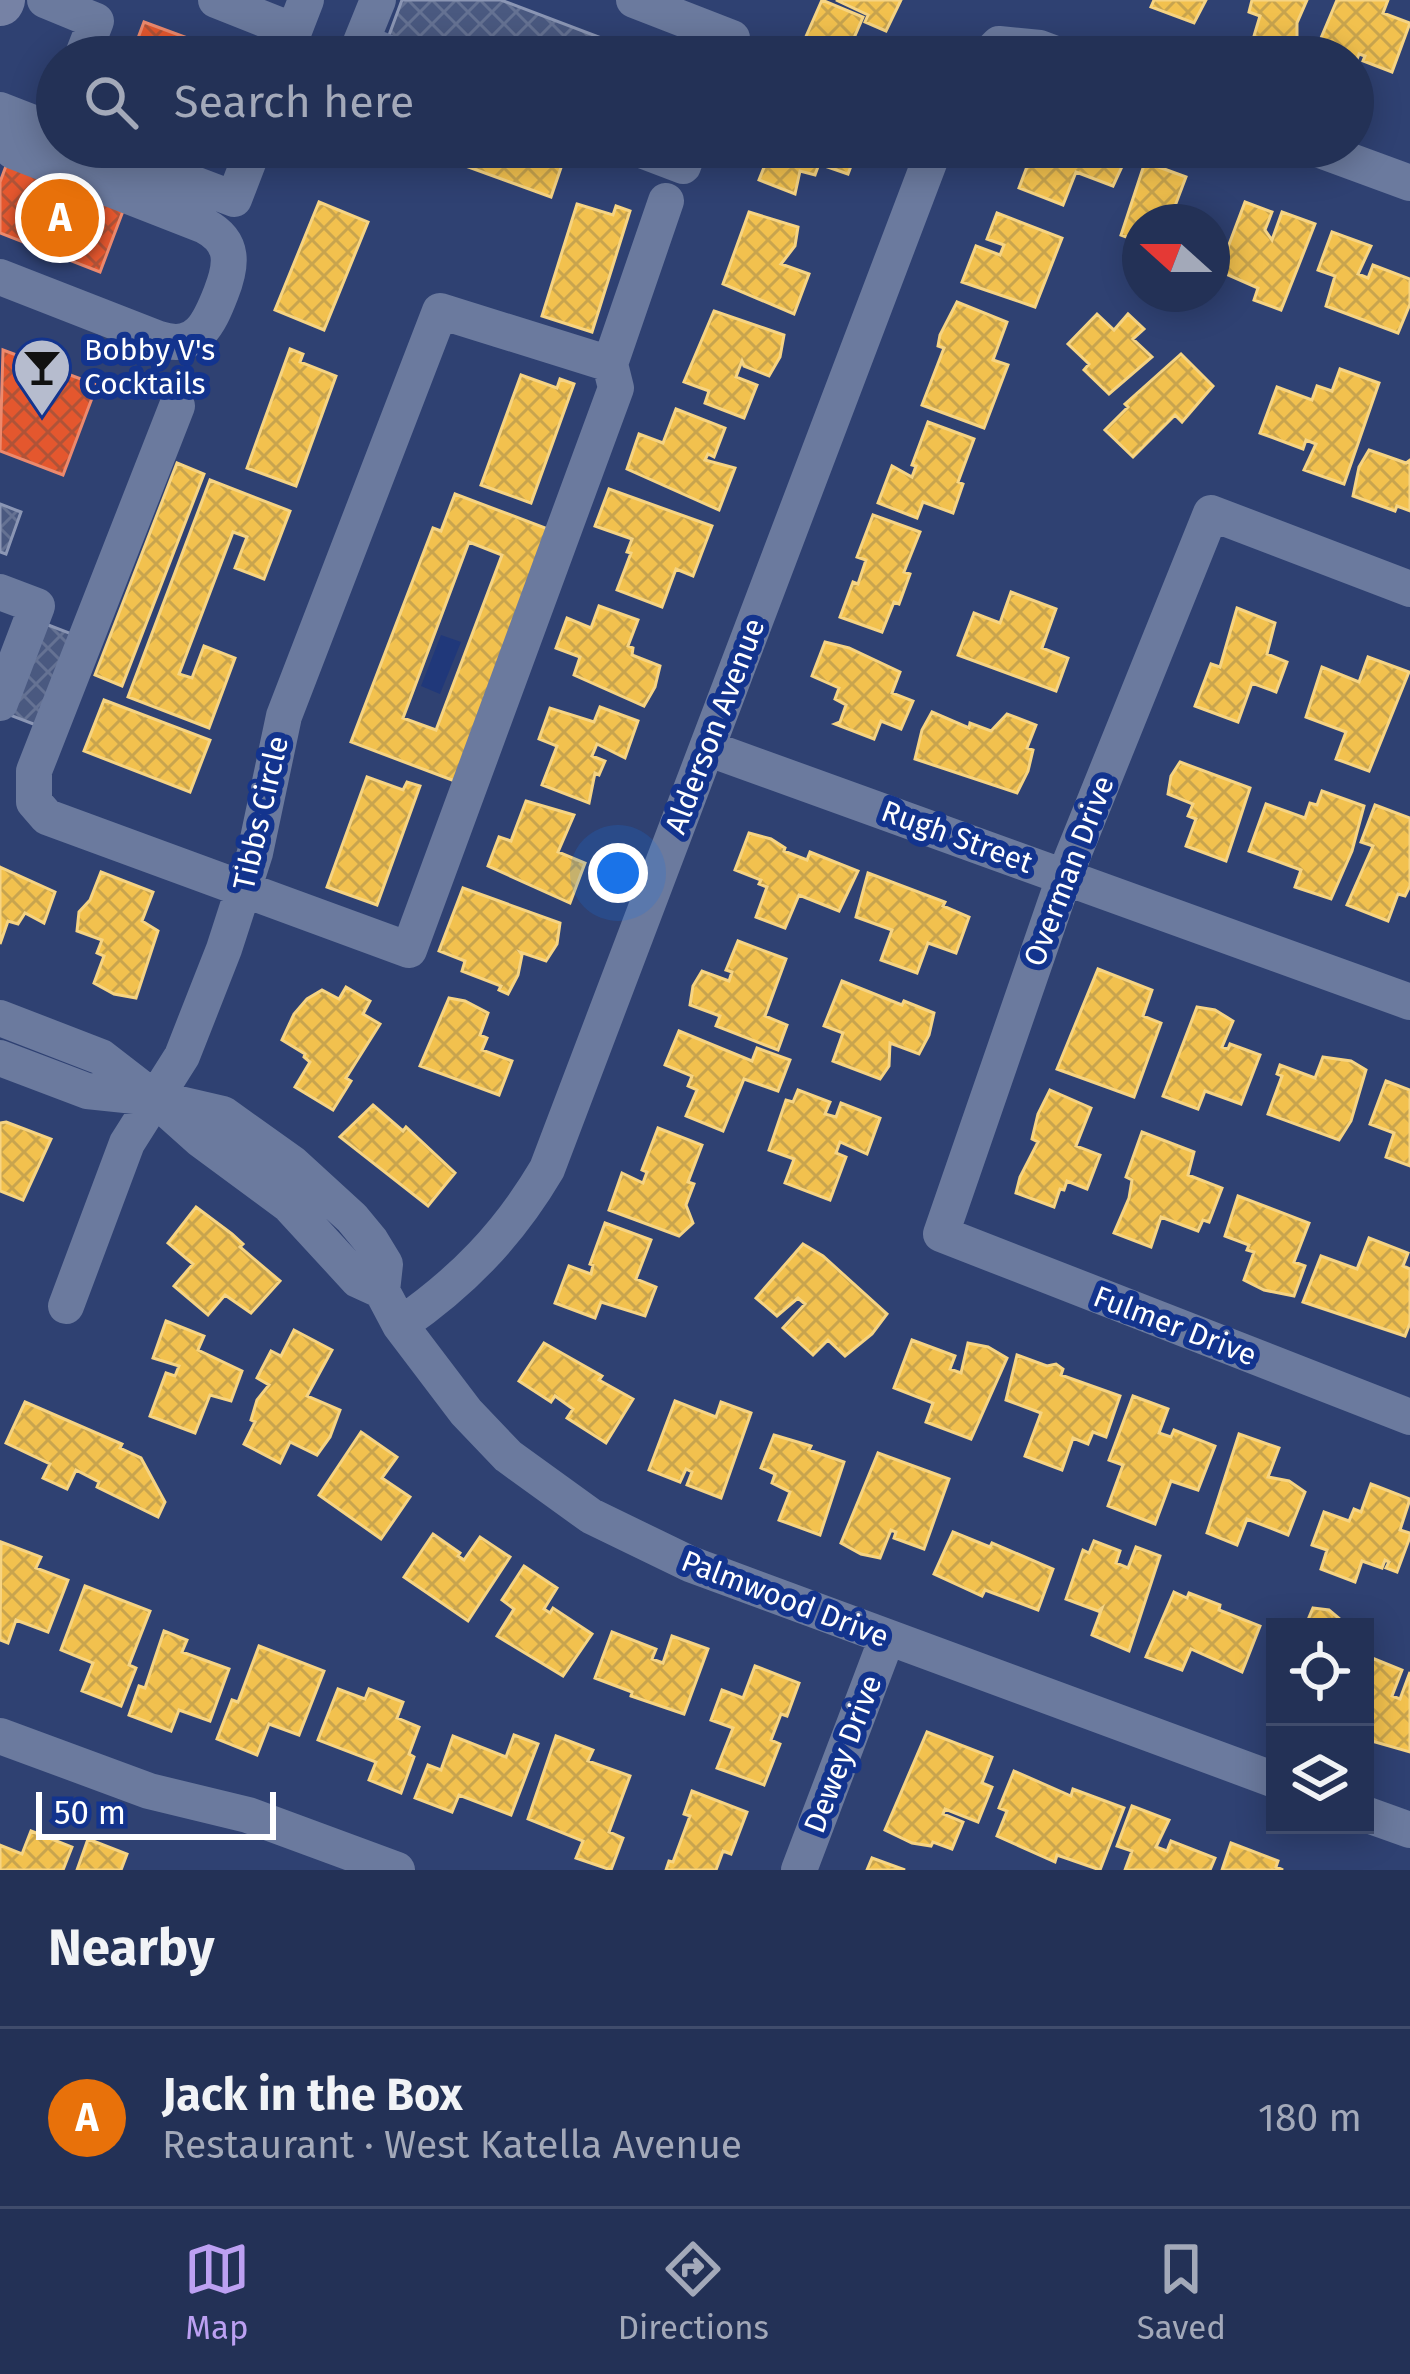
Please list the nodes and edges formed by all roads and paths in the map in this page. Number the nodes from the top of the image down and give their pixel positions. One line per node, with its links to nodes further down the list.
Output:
1 (44, 0): 6 (street)
2 (216, 0): 3 (street)
3 (306, 0)
4 (378, 0): 7 (street)
5 (634, 0): 8 (street)
6 (90, 36)
7 (363, 36)
8 (727, 36)
9 (0, 110): 10 (street)
10 (36, 122)
11 (6, 145): 12 (street)
12 (36, 157)
13 (63, 168): 20 (street)
14 (153, 168): 15 (street)
15 (246, 168)
16 (927, 168): 26 (street, Alderson Avenue)
17 (1369, 168): 18 (street)
18 (1410, 183)
19 (666, 201): 21 (street)
20 (0, 278)
21 (610, 364): 28 (street, Tibbs Circle); 28 (street)
22 (177, 406): 28 (street)
23 (1410, 589): 27 (street, Overman Drive)
24 (0, 592): 25 (street)
25 (0, 703)
26 (707, 748): 27 (street, Rugh Street); 35 (street, Alderson Avenue)
27 (1065, 875): 29 (street, Rugh Street); 33 (street, Overman Drive)
28 (246, 889): 32 (street, Tibbs Circle)
29 (1410, 1002)
30 (0, 1018): 32 (street, Palmwood Drive)
31 (0, 1058): 32 (street, Palmwood Drive)
32 (154, 1098): 34 (street, Tibbs Circle); 35 (street, Palmwood Drive)
33 (941, 1234): 36 (street, Fulmer Drive)
34 (66, 1306)
35 (400, 1325): 37 (street, Palmwood Drive)
36 (1410, 1417)
37 (887, 1638): 39 (street, Palmwood Drive); 43 (street, Dewey Drive)
38 (0, 1736): 42 (street)
39 (1266, 1777)
40 (1374, 1817): 41 (street)
41 (1410, 1830)
42 (397, 1870)
43 (800, 1870)

